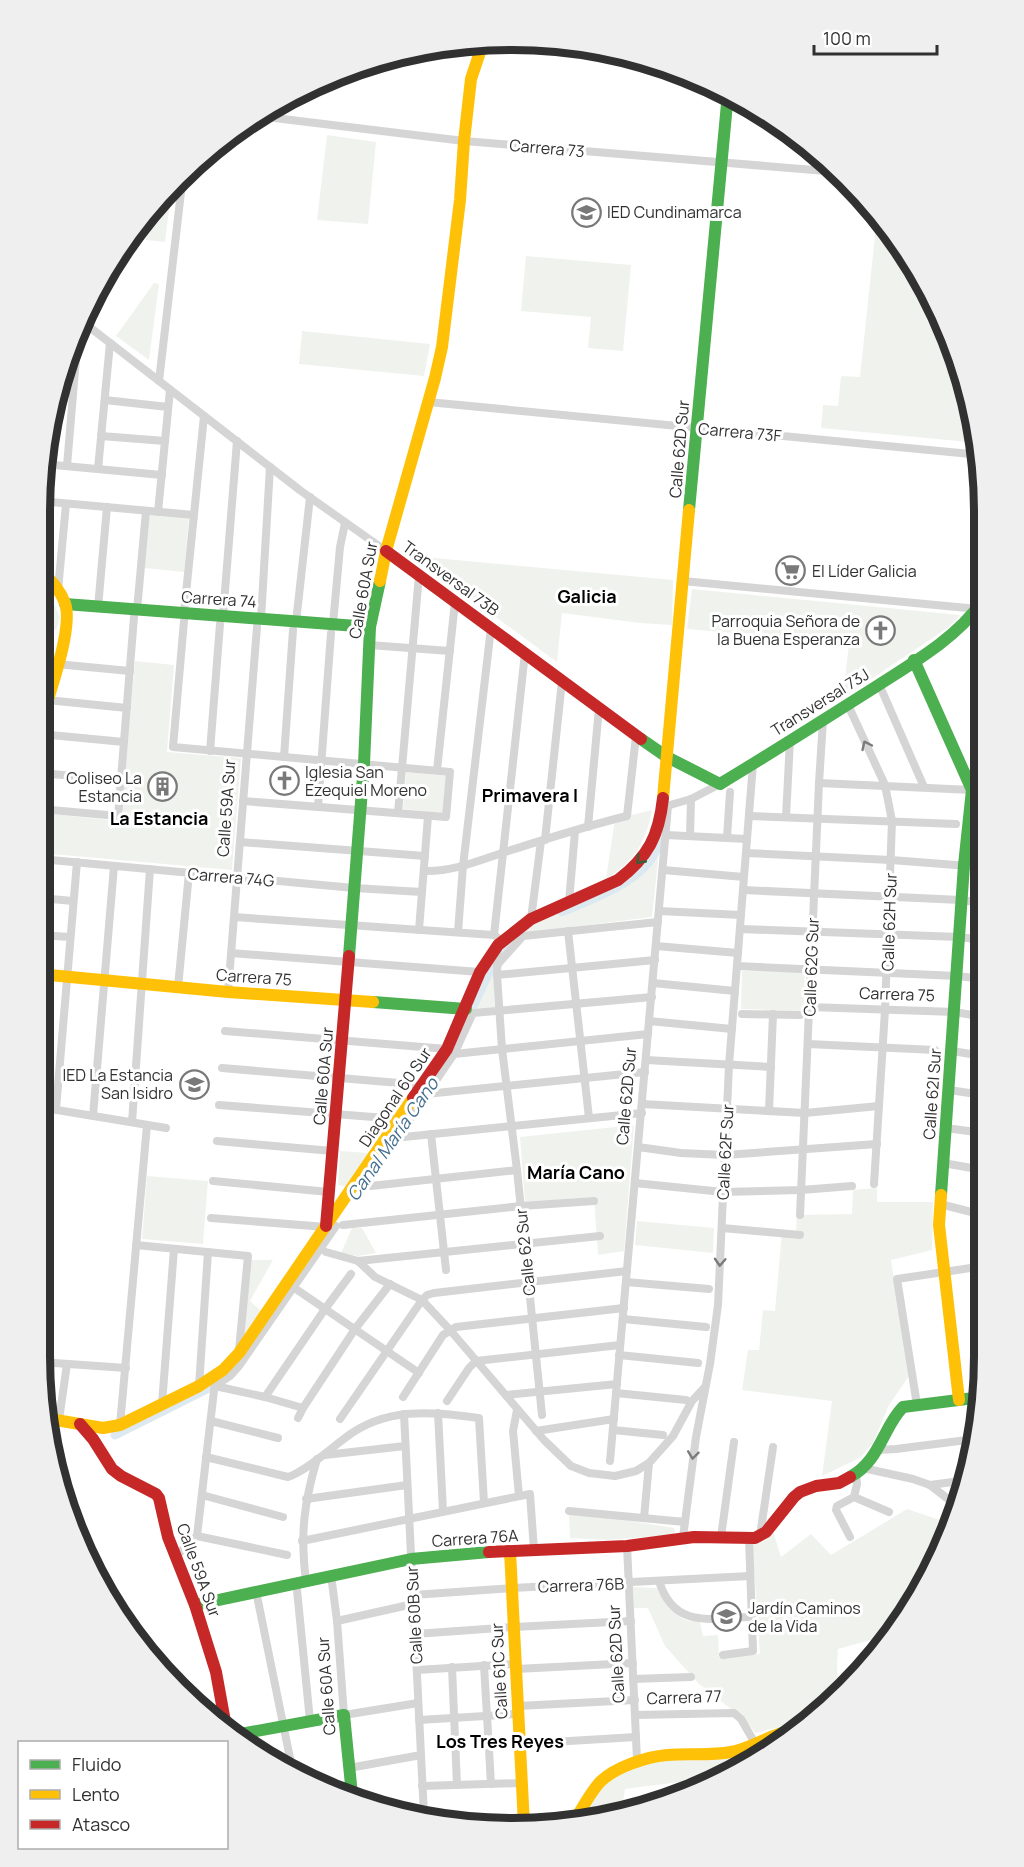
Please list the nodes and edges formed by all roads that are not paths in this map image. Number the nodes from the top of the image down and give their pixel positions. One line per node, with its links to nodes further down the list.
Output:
1 (481, 50): 4 (street, Calle 60A Sur)
2 (727, 102): 5 (street, Calle 62D Sur)
3 (270, 118): 4 (street, Carrera 73)
4 (464, 141): 5 (street, Carrera 73); 14 (street, Calle 60A Sur)
5 (722, 162): 6 (street, Carrera 73); 17 (street, Calle 62D Sur)
6 (824, 171)
7 (181, 189): 11 (street)
8 (89, 326): 9 (street, Transversal 73B)
9 (110, 343): 11 (street, Transversal 73B); 13 (street)
10 (76, 358): 23 (street)
11 (159, 381): 12 (street, Transversal 73B)
12 (170, 390): 15 (street); 16 (street, Transversal 73B)
13 (105, 400): 15 (street); 18 (street)
14 (428, 402): 17 (street, Carrera 73F); 35 (street, Calle 60A Sur)
15 (168, 407): 19 (street)
16 (204, 416): 20 (street, Transversal 73B); 33 (street)
17 (697, 428): 21 (street, Carrera 73F); 37 (street, Calle 62D Sur)
18 (101, 436): 19 (street); 25 (street)
19 (165, 441): 26 (street)
20 (237, 441): 24 (street, Transversal 73B); 47 (street)
21 (971, 454)
22 (52, 464): 23 (street)
23 (67, 466): 25 (street)
24 (270, 467): 27 (street, Transversal 73B); 48 (street, Calle 59A Sur)
25 (98, 469): 26 (street)
26 (162, 475): 32 (street)
27 (310, 497): 34 (street, Transversal 73B); 49 (street)
28 (50, 502): 29 (street)
29 (66, 504): 30 (street); 39 (street)
30 (107, 507): 31 (street); 42 (street)
31 (146, 511): 32 (street); 45 (street)
32 (158, 512): 33 (street)
33 (194, 515): 46 (street)
34 (345, 523): 35 (street, Transversal 73B); 51 (street)
35 (386, 551): 36 (street, Transversal 73B); 52 (street, Calle 60A Sur)
36 (419, 575): 40 (street, Transversal 73B); 53 (street)
37 (683, 580): 41 (street); 74 (street, Calle 62D Sur)
38 (50, 581): 39 (street)
39 (58, 590): 43 (street)
40 (455, 602): 50 (street, Transversal 73B); 54 (street)
41 (974, 605)
42 (98, 607): 43 (street, Carrera 74); 45 (street, Carrera 74)
43 (66, 608): 45 (street, Carrera 74); 57 (street)
44 (974, 613): 56 (street, Transversal 73J)
45 (136, 614): 46 (street, Carrera 74); 58 (street)
46 (184, 617): 47 (street, Carrera 74); 71 (street)
47 (222, 620): 48 (street, Carrera 74); 71 (street)
48 (259, 623): 49 (street, Carrera 74); 72 (street, Calle 59A Sur)
49 (295, 626): 51 (street, Carrera 74); 73 (street)
50 (491, 628): 55 (street, Transversal 73B); 120 (street)
51 (332, 629): 52 (street, Carrera 74); 75 (street)
52 (370, 636): 53 (street); 76 (street, Calle 60A Sur)
53 (413, 649): 54 (street); 78 (street)
54 (450, 651): 79 (street)
55 (525, 653): 59 (street, Transversal 73B); 111 (street, Calle 62 Sur)
56 (914, 660): 60 (street, Transversal 73J); 82 (street)
57 (56, 664): 58 (street); 61 (street)
58 (130, 671): 64 (street)
59 (562, 681): 65 (street, Transversal 73B); 108 (street)
60 (879, 684): 63 (street, Transversal 73J); 86 (street)
61 (50, 688)
62 (50, 700): 64 (street)
63 (848, 705): 66 (street, Transversal 73J); 84 (street, Calle 62H Sur, one-way to 63)
64 (127, 708): 70 (street)
65 (599, 708): 68 (street, Transversal 73B); 102 (street)
66 (824, 720): 69 (street, Transversal 73J); 83 (street, Calle 62G Sur)
67 (50, 735): 70 (street)
68 (636, 736): 74 (street, Transversal 73B); 102 (street)
69 (790, 740): 77 (street, Transversal 73J); 98 (street)
70 (124, 741): 81 (street)
71 (210, 751): 72 (street)
72 (247, 754): 73 (street); 89 (street, Calle 59A Sur)
73 (284, 757): 75 (street)
74 (667, 757): 87 (street, Transversal 73B); 92 (street, Calle 62D Sur)
75 (321, 760): 76 (street); 91 (street)
76 (364, 764): 78 (street); 94 (street, Calle 60A Sur)
77 (753, 764): 87 (street, Transversal 73J); 97 (street, Calle 62F Sur)
78 (402, 767): 79 (street); 95 (street)
79 (437, 770): 96 (street)
80 (50, 774): 81 (street)
81 (121, 780): 93 (street)
82 (974, 780)
83 (819, 783): 84 (street); 99 (street, Calle 62G Sur)
84 (885, 785): 86 (street); 100 (street, Calle 62H Sur)
85 (974, 786): 86 (street)
86 (924, 787)
87 (725, 788): 88 (street, Transversal 73J); 106 (street)
88 (691, 799): 92 (street, Transversal 73J); 105 (street)
89 (243, 801): 91 (street); 109 (street, Calle 59A Sur)
90 (974, 804): 118 (street, Calle 62I Sur)
91 (318, 807): 94 (street)
92 (665, 807): 104 (street, Calle 62D Sur); 136 (street, one-way to 136)
93 (50, 810)
94 (360, 810): 95 (street); 110 (street, Calle 60A Sur)
95 (398, 813): 96 (street)
96 (428, 816): 113 (street)
97 (749, 816): 98 (street); 107 (street, Calle 62F Sur)
98 (786, 817): 99 (street)
99 (817, 819): 100 (street); 114 (street, Calle 62G Sur)
100 (892, 821): 101 (street); 116 (street, Calle 62H Sur)
101 (956, 824)
102 (588, 827): 103 (street)
103 (575, 831): 108 (street); 136 (street)
104 (666, 835): 105 (street); 123 (street, Calle 62D Sur)
105 (690, 836): 106 (street)
106 (727, 838): 107 (street)
107 (747, 838): 112 (street, Calle 62F Sur)
108 (543, 840): 111 (street); 141 (street)
109 (240, 842): 110 (street); 126 (street, Calle 59A Sur)
110 (357, 851): 113 (street); 128 (street, Calle 60A Sur)
111 (502, 853): 120 (street); 154 (street, Calle 62 Sur)
112 (746, 853): 114 (street); 127 (street, Calle 62F Sur)
113 (425, 856): 124 (street)
114 (816, 857): 116 (street); 131 (street, Calle 62G Sur)
115 (50, 860): 117 (street, Carrera 74G)
116 (891, 860): 118 (street); 132 (street, Calle 62H Sur)
117 (76, 862): 119 (street, Carrera 74G); 135 (street)
118 (964, 865): 121 (street); 134 (street, Calle 62I Sur)
119 (114, 866): 122 (street, Carrera 74G); 171 (street)
120 (464, 866): 124 (street); 147 (street)
121 (974, 866)
122 (150, 869): 125 (street, Carrera 74G); 173 (street)
123 (663, 870): 127 (street); 138 (street, Calle 62D Sur)
124 (424, 871): 130 (street)
125 (189, 873): 126 (street, Carrera 74G); 174 (street)
126 (237, 877): 128 (street, Carrera 74G); 140 (street, Calle 59A Sur)
127 (744, 877): 129 (street, Calle 62F Sur)
128 (354, 888): 130 (street, Carrera 74G); 143 (street, Calle 60A Sur)
129 (743, 890): 131 (street); 139 (street, Calle 62F Sur)
130 (422, 892): 145 (street)
131 (814, 894): 132 (street); 148 (street, Calle 62G Sur)
132 (890, 897): 134 (street); 149 (street, Calle 62H Sur)
133 (50, 899): 135 (street)
134 (961, 900): 137 (street); 152 (street, Calle 62I Sur)
135 (73, 901): 151 (street)
136 (568, 902): 141 (street)
137 (974, 902)
138 (659, 911): 139 (street); 142 (street, Calle 62D Sur)
139 (741, 915): 144 (street, Calle 62F Sur)
140 (234, 916): 143 (street); 156 (street, Calle 59A Sur)
141 (531, 919): 154 (street)
142 (658, 922): 146 (street); 155 (street, Calle 62D Sur)
143 (352, 925): 145 (street); 159 (street, Calle 60A Sur)
144 (740, 928): 148 (street); 157 (street, Calle 62F Sur)
145 (419, 930): 147 (street)
146 (568, 931): 160 (street); 162 (street)
147 (458, 932): 154 (street)
148 (813, 932): 149 (street); 163 (street, Calle 62G Sur)
149 (888, 934): 152 (street); 165 (street, Calle 62H Sur)
150 (50, 935): 151 (street)
151 (70, 937): 169 (street)
152 (959, 937): 153 (street); 168 (street, Calle 62I Sur)
153 (974, 939)
154 (498, 940): 160 (street, Calle 62 Sur); 164 (street, Diagonal 60 Sur)
155 (656, 946): 157 (street); 158 (street, Calle 62D Sur)
156 (231, 952): 159 (street); 176 (street, Calle 59A Sur)
157 (738, 953): 161 (street, Calle 62F Sur)
158 (655, 960): 162 (street); 172 (street, Calle 62D Sur)
159 (349, 962): 164 (street); 178 (street, Calle 60A Sur)
160 (496, 965): 167 (street, Calle 62 Sur)
161 (737, 966): 163 (street); 175 (street, Calle 62F Sur)
162 (572, 968): 167 (street); 179 (street)
163 (811, 969): 165 (street); 180 (street, Calle 62G Sur)
164 (480, 972): 183 (street, Diagonal 60 Sur)
165 (887, 972): 168 (street); 182 (street, Calle 62H Sur)
166 (50, 975): 169 (street, Carrera 75)
167 (496, 975): 181 (street, Calle 62 Sur)
168 (957, 975): 170 (street); 184 (street, Calle 62I Sur)
169 (67, 977): 171 (street, Carrera 75); 217 (street)
170 (974, 978)
171 (104, 980): 173 (street, Carrera 75); 222 (street)
172 (653, 983): 175 (street); 177 (street, Calle 62D Sur)
173 (142, 984): 174 (street, Carrera 75); 225 (street)
174 (178, 987): 176 (street, Carrera 75)
175 (735, 991): 190 (street, Calle 62F Sur)
176 (228, 992): 178 (street, Carrera 75)
177 (652, 997): 179 (street, Carrera 75); 189 (street, Calle 62D Sur)
178 (346, 1000): 183 (street, Carrera 75); 193 (street, Calle 60A Sur)
179 (576, 1004): 181 (street, Carrera 75); 194 (street)
180 (809, 1007): 182 (street, Carrera 75); 195 (street, Calle 62G Sur)
181 (499, 1010): 183 (street, Carrera 75); 197 (street, Calle 62 Sur)
182 (885, 1010): 184 (street, Carrera 75); 196 (street, Calle 62H Sur)
183 (469, 1011): 200 (street, Diagonal 60 Sur)
184 (955, 1012): 188 (street, Carrera 75); 199 (street, Calle 62I Sur)
185 (742, 1014): 186 (street)
186 (773, 1014): 187 (street); 204 (street)
187 (800, 1015)
188 (974, 1015)
189 (650, 1021): 190 (street); 192 (street, Calle 62D Sur)
190 (732, 1029): 203 (street, Calle 62F Sur)
191 (225, 1031): 193 (street)
192 (648, 1034): 194 (street); 202 (street, Calle 62D Sur)
193 (342, 1041): 200 (street); 207 (street, Calle 60A Sur)
194 (580, 1041): 197 (street); 208 (street)
195 (808, 1044): 196 (street); 220 (street, Calle 62G Sur)
196 (883, 1048): 198 (street); 214 (street, Calle 62H Sur)
197 (502, 1049): 200 (street); 209 (street, Calle 62 Sur)
198 (935, 1050)
199 (952, 1051): 201 (street); 211 (street, Calle 62I Sur)
200 (450, 1052): 210 (street, Diagonal 60 Sur)
201 (974, 1055)
202 (646, 1060): 203 (street); 206 (street, Calle 62D Sur)
203 (729, 1065): 204 (street); 218 (street, Calle 62F Sur)
204 (771, 1067): 219 (street)
205 (222, 1068): 207 (street)
206 (645, 1072): 208 (street); 216 (street, Calle 62D Sur)
207 (339, 1078): 210 (street); 221 (street, Calle 60A Sur)
208 (584, 1078): 209 (street); 223 (street)
209 (506, 1086): 210 (street); 227 (street, Calle 62 Sur)
210 (424, 1090): 224 (street, Diagonal 60 Sur); 232 (street, Diagonal 60 Sur)
211 (949, 1090): 212 (street); 229 (street, Calle 62I Sur)
212 (974, 1094)
213 (219, 1105): 221 (street)
214 (879, 1106): 220 (street); 234 (street, Calle 62H Sur)
215 (50, 1108): 217 (street)
216 (642, 1108): 218 (street); 223 (street); 235 (street, Calle 62D Sur)
217 (56, 1109): 222 (street)
218 (727, 1109): 219 (street); 238 (street, Calle 62F Sur)
219 (769, 1111): 220 (street)
220 (805, 1113): 236 (street, Calle 62G Sur)
221 (336, 1115): 224 (street); 237 (street, Calle 60A Sur)
222 (93, 1116): 225 (street)
223 (589, 1118): 227 (street)
224 (399, 1119): 232 (street, Diagonal 60 Sur)
225 (132, 1122): 226 (street)
226 (147, 1125): 228 (street); 264 (street)
227 (510, 1126): 231 (street); 241 (street, Calle 62 Sur)
228 (166, 1128)
229 (946, 1128): 230 (street); 239 (street, Calle 62I Sur)
230 (974, 1132)
231 (431, 1134): 232 (street); 242 (street)
232 (392, 1138): 251 (street, Diagonal 60 Sur)
233 (217, 1141): 237 (street)
234 (876, 1144): 236 (street); 245 (street, Calle 62H Sur)
235 (638, 1148): 238 (street); 244 (street, Calle 62D Sur)
236 (803, 1150): 238 (street); 248 (street, Calle 62G Sur)
237 (333, 1151): 249 (street, Calle 60A Sur)
238 (725, 1155): 250 (street, Calle 62F Sur)
239 (943, 1163): 240 (street); 253 (street, Calle 62I Sur)
240 (974, 1168)
241 (517, 1170): 242 (street); 254 (street, Calle 62 Sur)
242 (436, 1179): 246 (street); 256 (street)
243 (213, 1181): 249 (street)
244 (635, 1184): 250 (street); 272 (street, Calle 62D Sur)
245 (874, 1184)
246 (370, 1186)
247 (852, 1186): 248 (street)
248 (801, 1190): 250 (street); 257 (street, Calle 62G Sur)
249 (329, 1192): 251 (street); 259 (street, Calle 60A Sur)
250 (723, 1192): 260 (street, Calle 62F Sur)
251 (347, 1196): 259 (street, Diagonal 60 Sur)
252 (594, 1201): 254 (street)
253 (940, 1204): 255 (street); 273 (street, Calle 62I Sur)
254 (520, 1206): 256 (street); 263 (street, Calle 62 Sur)
255 (974, 1213)
256 (440, 1215): 259 (street); 268 (street)
257 (800, 1215)
258 (211, 1218): 259 (street)
259 (335, 1226): 278 (street, Diagonal 60 Sur)
260 (722, 1228): 261 (street); 301 (street, Calle 62F Sur, one-way to 301)
261 (800, 1235)
262 (600, 1236): 263 (street)
263 (524, 1244): 268 (street); 275 (street, Calle 62 Sur)
264 (136, 1245): 265 (street); 297 (street)
265 (174, 1249): 266 (street); 311 (street)
266 (208, 1252): 290 (street); 300 (street)
267 (326, 1252): 269 (street)
268 (444, 1252): 269 (street); 271 (street)
269 (358, 1261): 277 (street)
270 (974, 1268): 273 (street)
271 (446, 1270)
272 (627, 1271): 275 (street); 276 (street, Calle 62D Sur)
273 (944, 1272): 309 (street, Calle 62I Sur); 312 (street)
274 (351, 1274): 282 (street)
275 (529, 1282): 280 (street); 283 (street, Calle 62 Sur)
276 (626, 1282): 279 (street); 281 (street, Calle 62D Sur)
277 (390, 1284): 280 (street); 286 (street)
278 (291, 1285): 282 (street); 290 (street, Diagonal 60 Sur); 299 (street, Diagonal 60 Sur)
279 (709, 1289)
280 (422, 1300): 287 (street); 289 (street)
281 (624, 1308): 283 (street); 284 (street, Calle 62D Sur)
282 (325, 1309): 286 (street); 305 (street)
283 (532, 1318): 287 (street); 291 (street, Calle 62 Sur)
284 (623, 1319): 285 (street); 288 (street, Calle 62D Sur)
285 (706, 1327)
286 (355, 1329): 289 (street); 313 (street)
287 (450, 1330): 293 (street); 298 (street)
288 (620, 1345): 291 (street); 292 (street, Calle 62D Sur)
289 (388, 1352): 298 (street); 319 (street)
290 (239, 1353): 299 (street, Diagonal 60 Sur)
291 (536, 1354): 293 (street); 303 (street, Calle 62 Sur)
292 (620, 1355): 295 (street); 302 (street, Calle 62D Sur)
293 (476, 1361): 304 (street); 310 (street)
294 (50, 1363): 296 (street)
295 (699, 1363)
296 (67, 1364): 297 (street); 321 (street)
297 (126, 1368): 324 (street)
298 (419, 1373): 306 (street)
299 (215, 1381): 300 (street, Diagonal 60 Sur); 305 (street); 322 (street)
300 (199, 1386): 311 (street, Diagonal 60 Sur)
301 (706, 1386): 337 (street); 354 (street, Calle 62F Sur, one-way to 354)
302 (616, 1388): 303 (street); 308 (street); 320 (street, Calle 62D Sur)
303 (540, 1392): 304 (street); 317 (street, Calle 62 Sur)
304 (506, 1395): 314 (street)
305 (265, 1397): 313 (street)
306 (403, 1397)
307 (973, 1398): 309 (street)
308 (686, 1400)
309 (959, 1400): 312 (street)
310 (447, 1401)
311 (162, 1404): 324 (street, Diagonal 60 Sur)
312 (917, 1405): 333 (street)
313 (303, 1408): 318 (street)
314 (517, 1410): 326 (street); 343 (street)
315 (438, 1413): 316 (street); 347 (street); 348 (street)
316 (404, 1414): 331 (street, Calle 60B Sur); 335 (street)
317 (542, 1415)
318 (298, 1418)
319 (340, 1419)
320 (614, 1419): 325 (street, Calle 62D Sur); 326 (street)
321 (54, 1420): 323 (street)
322 (211, 1421): 328 (street); 334 (street)
323 (80, 1424): 324 (street); 365 (street, Calle 59A Sur)
324 (120, 1425)
325 (613, 1430): 327 (street); 336 (street, Calle 62D Sur)
326 (536, 1431): 337 (street)
327 (663, 1435)
328 (278, 1438)
329 (967, 1439): 333 (street)
330 (734, 1442): 356 (street)
331 (405, 1446): 335 (street); 340 (street, Calle 60B Sur)
332 (773, 1447): 357 (street)
333 (878, 1450): 338 (street)
334 (206, 1457): 335 (street); 342 (street)
335 (320, 1457): 345 (street)
336 (610, 1461)
337 (649, 1463): 353 (street)
338 (859, 1471): 341 (street); 344 (street); 357 (street)
339 (957, 1481): 341 (street)
340 (407, 1485): 345 (street); 352 (street, Calle 60B Sur)
341 (930, 1485): 346 (street)
342 (202, 1495): 351 (street); 355 (street)
343 (519, 1496): 347 (street); 362 (street)
344 (854, 1497): 350 (street); 359 (street)
345 (306, 1499): 360 (street)
346 (951, 1501)
347 (484, 1503): 348 (street)
348 (443, 1511): 352 (street)
349 (569, 1511): 353 (street)
350 (890, 1512)
351 (284, 1517)
352 (409, 1518): 360 (street); 366 (street, Calle 60B Sur)
353 (644, 1518): 354 (street)
354 (685, 1522): 358 (street, Calle 62F Sur)
355 (197, 1536): 364 (street); 365 (street)
356 (721, 1537): 357 (street, Carrera 76A); 358 (street, Carrera 76A)
357 (754, 1537): 368 (street)
358 (683, 1538): 361 (street, Carrera 76A)
359 (850, 1538)
360 (302, 1541): 369 (street)
361 (627, 1546): 362 (street, Carrera 76A); 371 (street, Calle 62D Sur)
362 (534, 1550): 363 (street, Carrera 76A)
363 (510, 1551): 366 (street, Carrera 76A); 372 (street, Calle 61C Sur)
364 (287, 1555)
365 (175, 1557): 376 (street, Calle 59A Sur)
366 (411, 1559): 367 (street, Carrera 76A); 375 (street, Calle 60B Sur)
367 (331, 1575): 369 (street, Carrera 76A); 378 (street, Calle 60A Sur)
368 (750, 1576): 370 (street, Carrera 76B); 377 (street)
369 (306, 1581): 374 (street, Carrera 76A)
370 (659, 1581): 371 (street, Carrera 76B); 377 (street)
371 (629, 1583): 372 (street, Carrera 76B); 379 (street, Calle 62D Sur)
372 (512, 1588): 375 (street, Carrera 76B); 380 (street, Calle 61C Sur)
373 (297, 1590): 399 (street)
374 (256, 1591): 376 (street, Carrera 76A); 400 (street)
375 (413, 1600): 378 (street, Carrera 76B); 381 (street, Calle 60B Sur)
376 (195, 1605): 396 (street, Calle 59A Sur)
377 (752, 1617): 382 (street)
378 (337, 1621): 393 (street, Calle 60A Sur)
379 (631, 1621): 380 (street); 383 (street, Calle 62D Sur)
380 (514, 1627): 381 (street); 385 (street, Calle 61C Sur)
381 (415, 1634): 387 (street, Calle 60B Sur)
382 (723, 1655)
383 (633, 1663): 385 (street); 389 (street, Calle 62D Sur)
384 (484, 1665): 385 (street); 386 (street); 395 (street)
385 (516, 1666): 392 (street, Calle 61C Sur)
386 (452, 1667): 387 (street); 397 (street)
387 (417, 1670): 391 (street, Calle 60B Sur)
388 (692, 1677): 389 (street)
389 (633, 1679): 390 (street, Calle 62D Sur)
390 (634, 1700): 392 (street, Carrera 77); 394 (street, Calle 62D Sur)
391 (418, 1703): 393 (street); 398 (street, Calle 60B Sur)
392 (518, 1710): 395 (street, Carrera 77); 404 (street, Calle 61C Sur)
393 (344, 1715): 399 (street); 411 (street, Calle 60A Sur)
394 (635, 1715): 403 (street, Calle 62D Sur); 407 (street, Carrera 77)
395 (487, 1716): 397 (street, Carrera 77); 413 (street)
396 (224, 1717)
397 (454, 1718): 398 (street, Carrera 77); 414 (street)
398 (419, 1720): 408 (street, Calle 60B Sur)
399 (310, 1721): 400 (street)
400 (284, 1726): 401 (street); 410 (street)
401 (245, 1733)
402 (779, 1733): 405 (street)
403 (636, 1737): 404 (street); 409 (street, Calle 62D Sur)
404 (519, 1744): 412 (street, Calle 61C Sur)
405 (762, 1744)
406 (752, 1750): 409 (street)
407 (754, 1750)
408 (421, 1755): 411 (street); 415 (street, Calle 60B Sur)
409 (637, 1760): 418 (street)
410 (291, 1761)
411 (349, 1768): 416 (street, Calle 60A Sur)
412 (522, 1783): 413 (street); 419 (street, Calle 61C Sur)
413 (491, 1784): 414 (street)
414 (457, 1785): 415 (street)
415 (422, 1786): 417 (street, Calle 60B Sur)
416 (351, 1788)
417 (424, 1809)
418 (578, 1813)
419 (524, 1818)

